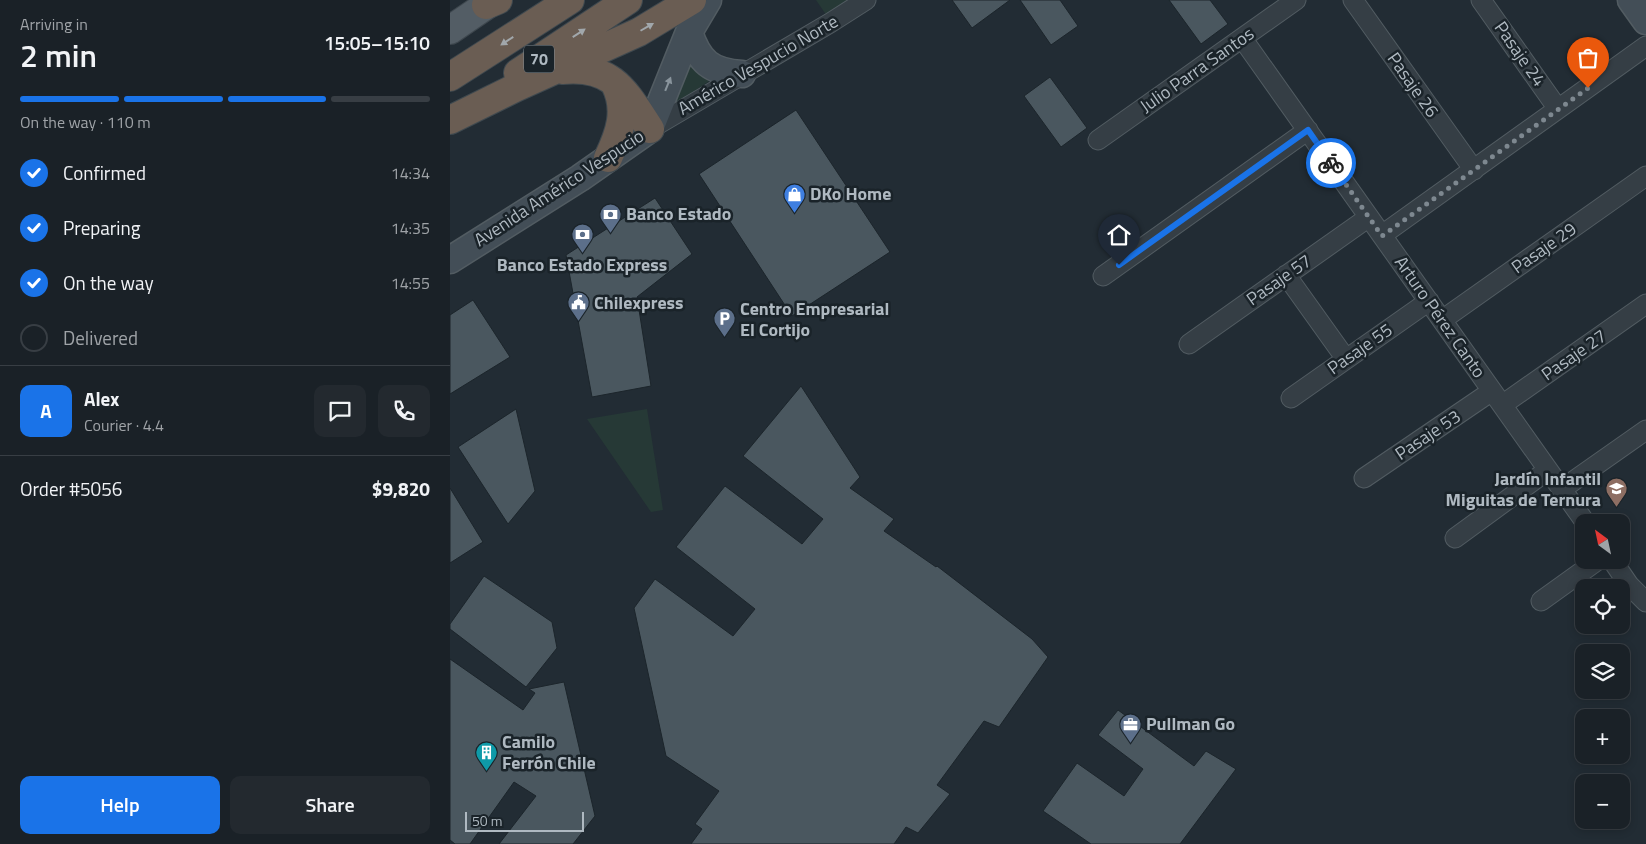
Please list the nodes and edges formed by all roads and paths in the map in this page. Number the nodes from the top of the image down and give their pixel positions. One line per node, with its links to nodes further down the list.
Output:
1 (570, 0): 18 (highway, 70, one-way to 18)
2 (628, 0): 21 (highway, 70, one-way to 2)
3 (692, 0): 16 (highway, one-way to 3)
4 (708, 0): 13 (main road, Avenida Américo Vespucio)
5 (866, 0): 17 (street, Américo Vespucio Norte)
6 (1296, 0): 14 (street, Julio Parra Santos)
7 (1353, 0): 26 (street, Pasaje 26)
8 (1481, 0): 20 (street, Pasaje 24)
9 (1631, 0): 11 (main road)
10 (492, 2): 12 (main road)
11 (1646, 21)
12 (450, 30)
13 (689, 32): 17 (main road); 22 (main road, Avenida Américo Vespucio, one-way to 13)
14 (1242, 38): 23 (street, Arturo Pérez Canto); 24 (street, Julio Parra Santos)
15 (1646, 46): 20 (street)
16 (556, 70): 19 (highway); 21 (highway)
17 (742, 74): 22 (street, Américo Vespucio Norte)
18 (450, 77)
19 (615, 82): 22 (highway); 25 (highway)
20 (1558, 109): 26 (street)
21 (450, 118)
22 (650, 129): 25 (main road, Avenida Américo Vespucio)
23 (1308, 130): 28 (street, Arturo Pérez Canto); 32 (street)
24 (1098, 140)
25 (608, 158): 30 (main road, Avenida Américo Vespucio)
26 (1474, 170): 29 (street)
27 (1646, 176): 35 (street, Pasaje 29)
28 (1369, 217): 29 (street, Arturo Pérez Canto); 31 (street, Pasaje 57)
29 (1382, 236): 33 (street, Arturo Pérez Canto)
30 (450, 260)
31 (1286, 275): 36 (street, Pasaje 57); 37 (street)
32 (1103, 276)
33 (1429, 301): 35 (street, Arturo Pérez Canto); 37 (street, Pasaje 55)
34 (1646, 304): 39 (street, Pasaje 27)
35 (1442, 320): 39 (street, Arturo Pérez Canto)
36 (1189, 344)
37 (1346, 359): 38 (street, Pasaje 55)
38 (1291, 398)
39 (1497, 398): 41 (street, Arturo Pérez Canto); 42 (street, Pasaje 53)
40 (1646, 430): 43 (street)
41 (1548, 470): 43 (street, Arturo Pérez Canto); 45 (street)
42 (1364, 478)
43 (1562, 489): 44 (street, Arturo Pérez Canto)
44 (1579, 514)
45 (1454, 538)
46 (1586, 569): 49 (street)
47 (1620, 569): 48 (street)
48 (1642, 593)
49 (1541, 602)

